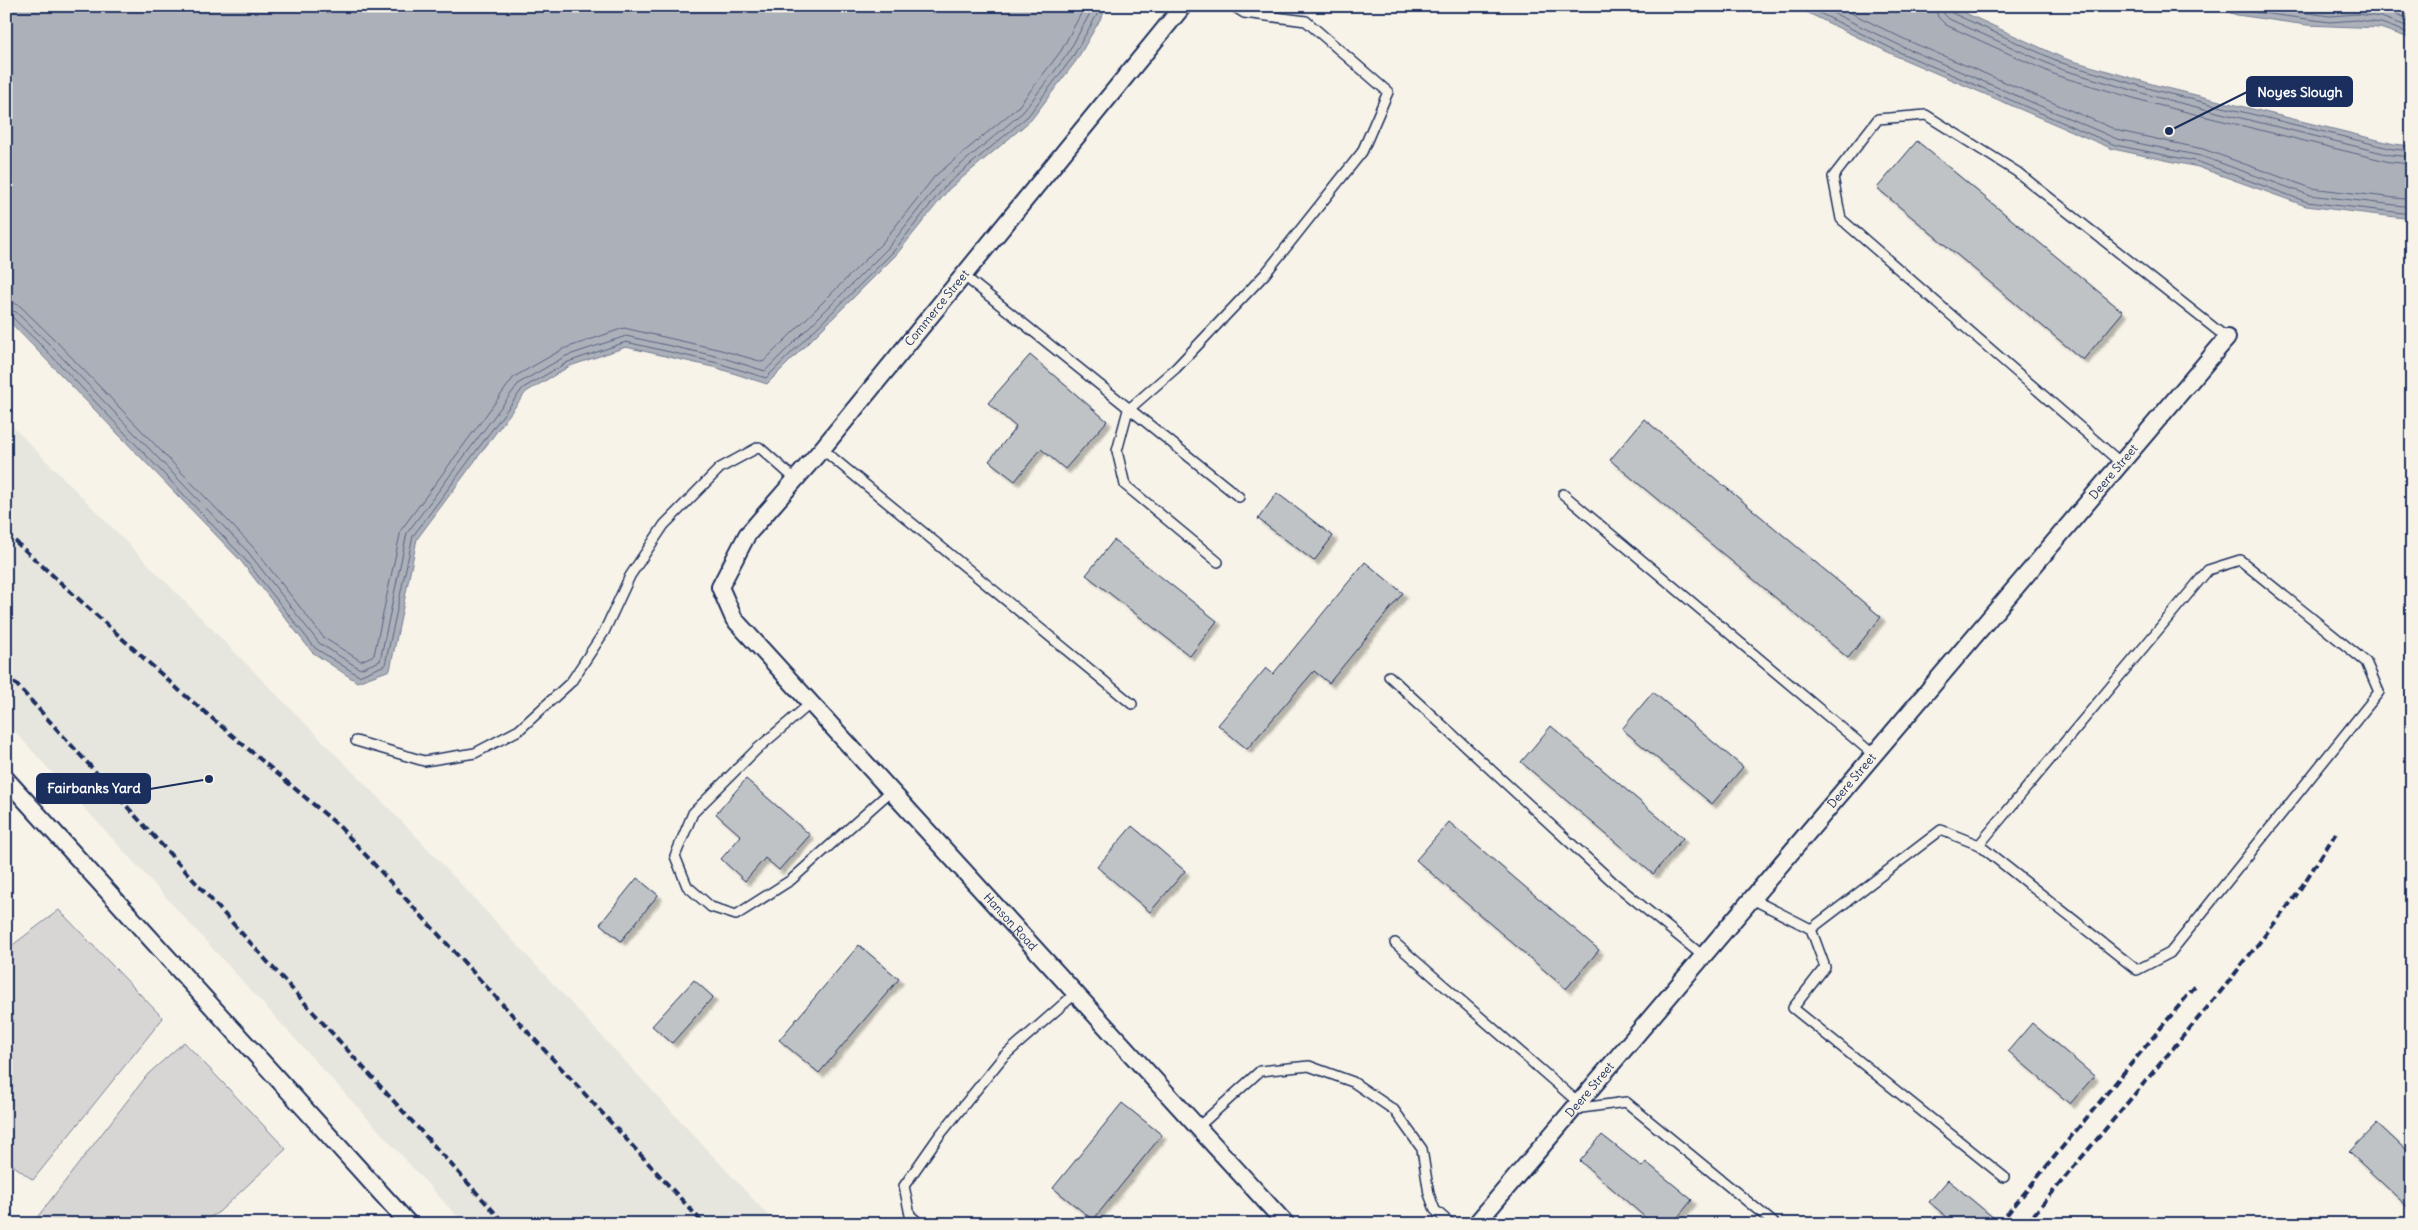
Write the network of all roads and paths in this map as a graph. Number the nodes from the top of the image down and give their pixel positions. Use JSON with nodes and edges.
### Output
{"nodes":[{"id":1,"x":1183,"y":6,"type":"edge"},
{"id":2,"x":1233,"y":6,"type":"edge"},
{"id":3,"x":963,"y":276,"type":"junction"},
{"id":4,"x":2227,"y":338,"type":"joint"},
{"id":5,"x":1128,"y":410,"type":"junction"},
{"id":6,"x":822,"y":449,"type":"junction"},
{"id":7,"x":2121,"y":462,"type":"junction"},
{"id":8,"x":795,"y":479,"type":"junction"},
{"id":9,"x":1563,"y":494,"type":"dead end"},
{"id":10,"x":1239,"y":497,"type":"dead end"},
{"id":11,"x":1218,"y":562,"type":"dead end"},
{"id":12,"x":734,"y":619,"type":"joint"},
{"id":13,"x":1389,"y":676,"type":"dead end"},
{"id":14,"x":811,"y":703,"type":"junction"},
{"id":15,"x":1132,"y":704,"type":"dead end"},
{"id":16,"x":356,"y":741,"type":"dead end"},
{"id":17,"x":1874,"y":755,"type":"junction"},
{"id":18,"x":6,"y":779,"type":"edge"},
{"id":19,"x":891,"y":791,"type":"junction"},
{"id":20,"x":1979,"y":844,"type":"junction"},
{"id":21,"x":1752,"y":899,"type":"junction"},
{"id":22,"x":1811,"y":929,"type":"junction"},
{"id":23,"x":1395,"y":942,"type":"dead end"},
{"id":24,"x":1703,"y":956,"type":"junction"},
{"id":25,"x":1076,"y":993,"type":"junction"},
{"id":26,"x":1576,"y":1106,"type":"junction"},
{"id":27,"x":1198,"y":1127,"type":"junction"},
{"id":28,"x":2004,"y":1176,"type":"dead end"},
{"id":29,"x":409,"y":1224,"type":"edge"},
{"id":30,"x":920,"y":1224,"type":"edge"},
{"id":31,"x":1286,"y":1224,"type":"edge"},
{"id":32,"x":1451,"y":1224,"type":"edge"},
{"id":33,"x":1476,"y":1224,"type":"edge"},
{"id":34,"x":1775,"y":1224,"type":"edge"}],
"edges":[{"from":1,"to":3,"type":"street","name":"Commerce Street"},
{"from":2,"to":5,"type":"lane"},
{"from":3,"to":5,"type":"lane"},
{"from":3,"to":6,"type":"street","name":"Commerce Street"},
{"from":4,"to":7,"type":"street","name":"Deere Street"},
{"from":4,"to":7,"type":"lane"},
{"from":5,"to":10,"type":"lane"},
{"from":5,"to":11,"type":"lane"},
{"from":6,"to":8,"type":"street","name":"Commerce Street"},
{"from":6,"to":15,"type":"lane"},
{"from":7,"to":17,"type":"street","name":"Deere Street"},
{"from":8,"to":12,"type":"street","name":"Commerce Street"},
{"from":8,"to":16,"type":"lane"},
{"from":9,"to":17,"type":"lane"},
{"from":12,"to":14,"type":"street","name":"Hanson Road"},
{"from":13,"to":24,"type":"lane"},
{"from":14,"to":19,"type":"street","name":"Hanson Road"},
{"from":14,"to":19,"type":"lane"},
{"from":17,"to":21,"type":"street","name":"Deere Street"},
{"from":18,"to":29,"type":"street"},
{"from":19,"to":25,"type":"street","name":"Hanson Road"},
{"from":20,"to":20,"type":"lane"},
{"from":20,"to":22,"type":"lane"},
{"from":21,"to":22,"type":"lane"},
{"from":21,"to":24,"type":"street","name":"Deere Street"},
{"from":22,"to":28,"type":"lane"},
{"from":23,"to":26,"type":"lane"},
{"from":24,"to":26,"type":"street","name":"Deere Street"},
{"from":25,"to":27,"type":"street","name":"Hanson Road"},
{"from":25,"to":30,"type":"lane"},
{"from":26,"to":33,"type":"street","name":"Deere Street"},
{"from":26,"to":34,"type":"lane"},
{"from":27,"to":31,"type":"street","name":"Hanson Road"},
{"from":27,"to":32,"type":"lane"}]}
